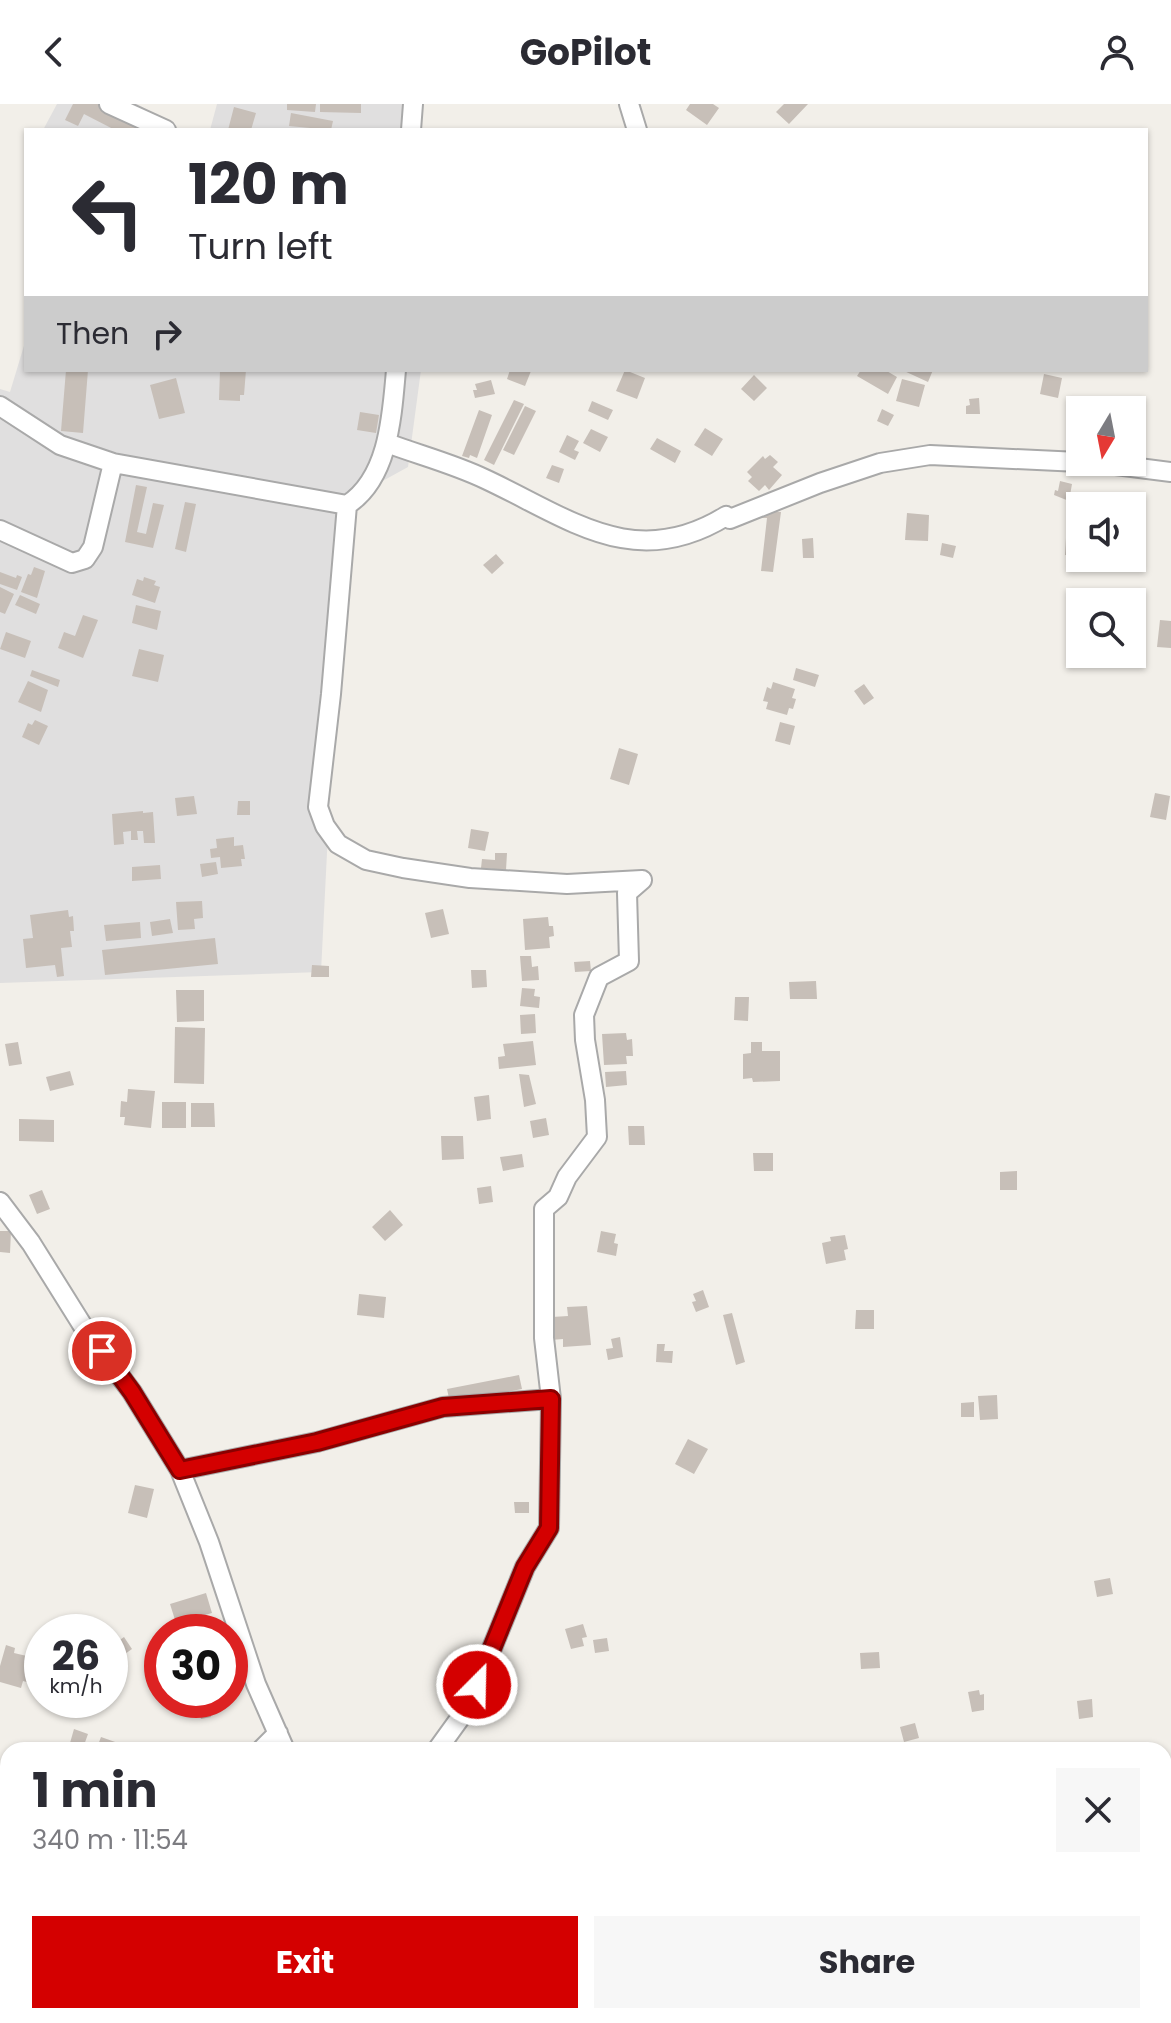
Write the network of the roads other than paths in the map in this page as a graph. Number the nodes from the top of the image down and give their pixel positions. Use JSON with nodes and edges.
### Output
{"nodes":[{"id":1,"x":109,"y":104,"type":"edge"},
{"id":2,"x":413,"y":104,"type":"edge"},
{"id":3,"x":629,"y":104,"type":"edge"},
{"id":4,"x":162,"y":128,"type":"edge"},
{"id":5,"x":411,"y":128,"type":"edge"},
{"id":6,"x":636,"y":128,"type":"edge"},
{"id":7,"x":396,"y":372,"type":"edge"},
{"id":8,"x":0,"y":406,"type":"edge"},
{"id":9,"x":387,"y":443,"type":"junction"},
{"id":10,"x":113,"y":463,"type":"junction"},
{"id":11,"x":1171,"y":472,"type":"edge"},
{"id":12,"x":347,"y":505,"type":"junction"},
{"id":13,"x":0,"y":530,"type":"edge"},
{"id":14,"x":0,"y":1202,"type":"edge"},
{"id":15,"x":551,"y":1399,"type":"junction"},
{"id":16,"x":180,"y":1470,"type":"junction"},
{"id":17,"x":281,"y":1742,"type":"edge"},
{"id":18,"x":443,"y":1742,"type":"edge"}],
"edges":[{"from":1,"to":4,"type":"street"},
{"from":2,"to":5,"type":"street"},
{"from":3,"to":6,"type":"street"},
{"from":7,"to":9,"type":"street"},
{"from":8,"to":10,"type":"street"},
{"from":9,"to":11,"type":"street"},
{"from":9,"to":12,"type":"street"},
{"from":10,"to":12,"type":"street"},
{"from":10,"to":13,"type":"street"},
{"from":12,"to":15,"type":"street"},
{"from":14,"to":16,"type":"street"},
{"from":15,"to":16,"type":"street"},
{"from":15,"to":18,"type":"street"},
{"from":16,"to":17,"type":"street"}]}
